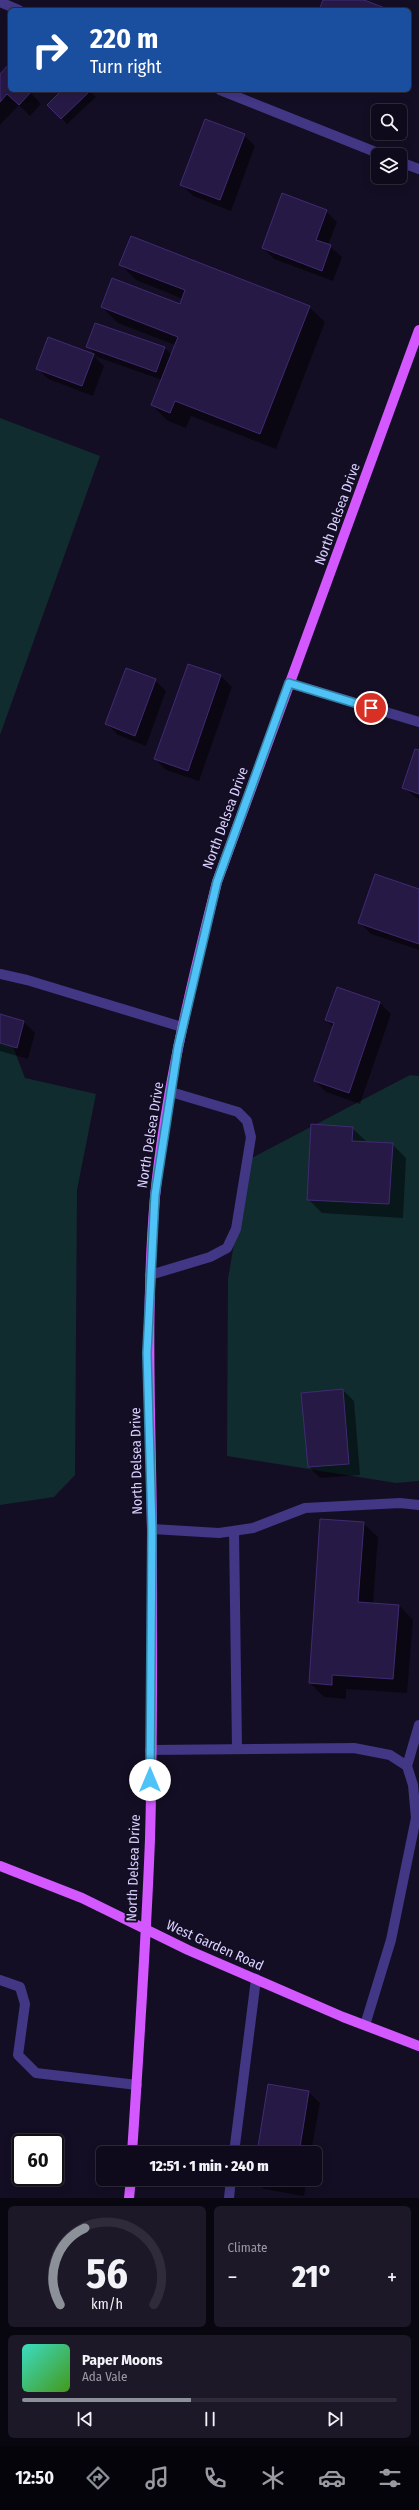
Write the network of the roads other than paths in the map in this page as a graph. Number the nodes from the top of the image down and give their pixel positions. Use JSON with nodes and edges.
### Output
{"nodes":[{"id":1,"x":0,"y":2,"type":"edge"},
{"id":2,"x":14,"y":8,"type":"edge"},
{"id":3,"x":225,"y":92,"type":"edge"},
{"id":4,"x":371,"y":150,"type":"edge"},
{"id":5,"x":407,"y":165,"type":"edge"},
{"id":6,"x":419,"y":170,"type":"edge"},
{"id":7,"x":419,"y":330,"type":"edge"},
{"id":8,"x":289,"y":683,"type":"junction"},
{"id":9,"x":419,"y":722,"type":"edge"},
{"id":10,"x":0,"y":974,"type":"edge"},
{"id":11,"x":182,"y":1027,"type":"junction"},
{"id":12,"x":171,"y":1092,"type":"junction"},
{"id":13,"x":150,"y":1276,"type":"junction"},
{"id":14,"x":419,"y":1505,"type":"edge"},
{"id":15,"x":152,"y":1529,"type":"junction"},
{"id":16,"x":234,"y":1531,"type":"junction"},
{"id":17,"x":419,"y":1725,"type":"edge"},
{"id":18,"x":237,"y":1749,"type":"junction"},
{"id":19,"x":150,"y":1750,"type":"junction"},
{"id":20,"x":407,"y":1766,"type":"junction"},
{"id":21,"x":0,"y":1866,"type":"edge"},
{"id":22,"x":145,"y":1928,"type":"junction"},
{"id":23,"x":256,"y":1979,"type":"junction"},
{"id":24,"x":0,"y":1980,"type":"edge"},
{"id":25,"x":365,"y":2025,"type":"junction"},
{"id":26,"x":419,"y":2046,"type":"edge"},
{"id":27,"x":137,"y":2085,"type":"junction"},
{"id":28,"x":133,"y":2146,"type":"edge"},
{"id":29,"x":235,"y":2146,"type":"edge"},
{"id":30,"x":130,"y":2186,"type":"edge"},
{"id":31,"x":230,"y":2186,"type":"edge"},
{"id":32,"x":129,"y":2198,"type":"edge"},
{"id":33,"x":229,"y":2198,"type":"edge"}],
"edges":[{"from":1,"to":2,"type":"lane"},
{"from":3,"to":4,"type":"lane"},
{"from":5,"to":6,"type":"lane"},
{"from":7,"to":8,"type":"main road","name":"North Delsea Drive"},
{"from":8,"to":9,"type":"lane"},
{"from":8,"to":11,"type":"main road","name":"North Delsea Drive"},
{"from":10,"to":11,"type":"lane"},
{"from":11,"to":12,"type":"main road","name":"North Delsea Drive"},
{"from":12,"to":13,"type":"main road","name":"North Delsea Drive"},
{"from":12,"to":13,"type":"lane"},
{"from":13,"to":15,"type":"main road","name":"North Delsea Drive"},
{"from":14,"to":16,"type":"lane"},
{"from":15,"to":16,"type":"lane"},
{"from":15,"to":19,"type":"main road","name":"North Delsea Drive"},
{"from":16,"to":18,"type":"lane"},
{"from":17,"to":20,"type":"lane"},
{"from":18,"to":19,"type":"lane"},
{"from":18,"to":20,"type":"lane"},
{"from":19,"to":22,"type":"main road","name":"North Delsea Drive"},
{"from":20,"to":25,"type":"lane"},
{"from":21,"to":22,"type":"main road","name":"West Garden Road"},
{"from":22,"to":23,"type":"main road","name":"West Garden Road"},
{"from":22,"to":27,"type":"main road","name":"North Delsea Drive"},
{"from":23,"to":25,"type":"main road","name":"West Garden Road"},
{"from":23,"to":29,"type":"lane"},
{"from":24,"to":27,"type":"lane"},
{"from":25,"to":26,"type":"main road","name":"West Garden Road"},
{"from":27,"to":28,"type":"main road","name":"North Delsea Drive"},
{"from":30,"to":32,"type":"main road"},
{"from":31,"to":33,"type":"lane"}]}
